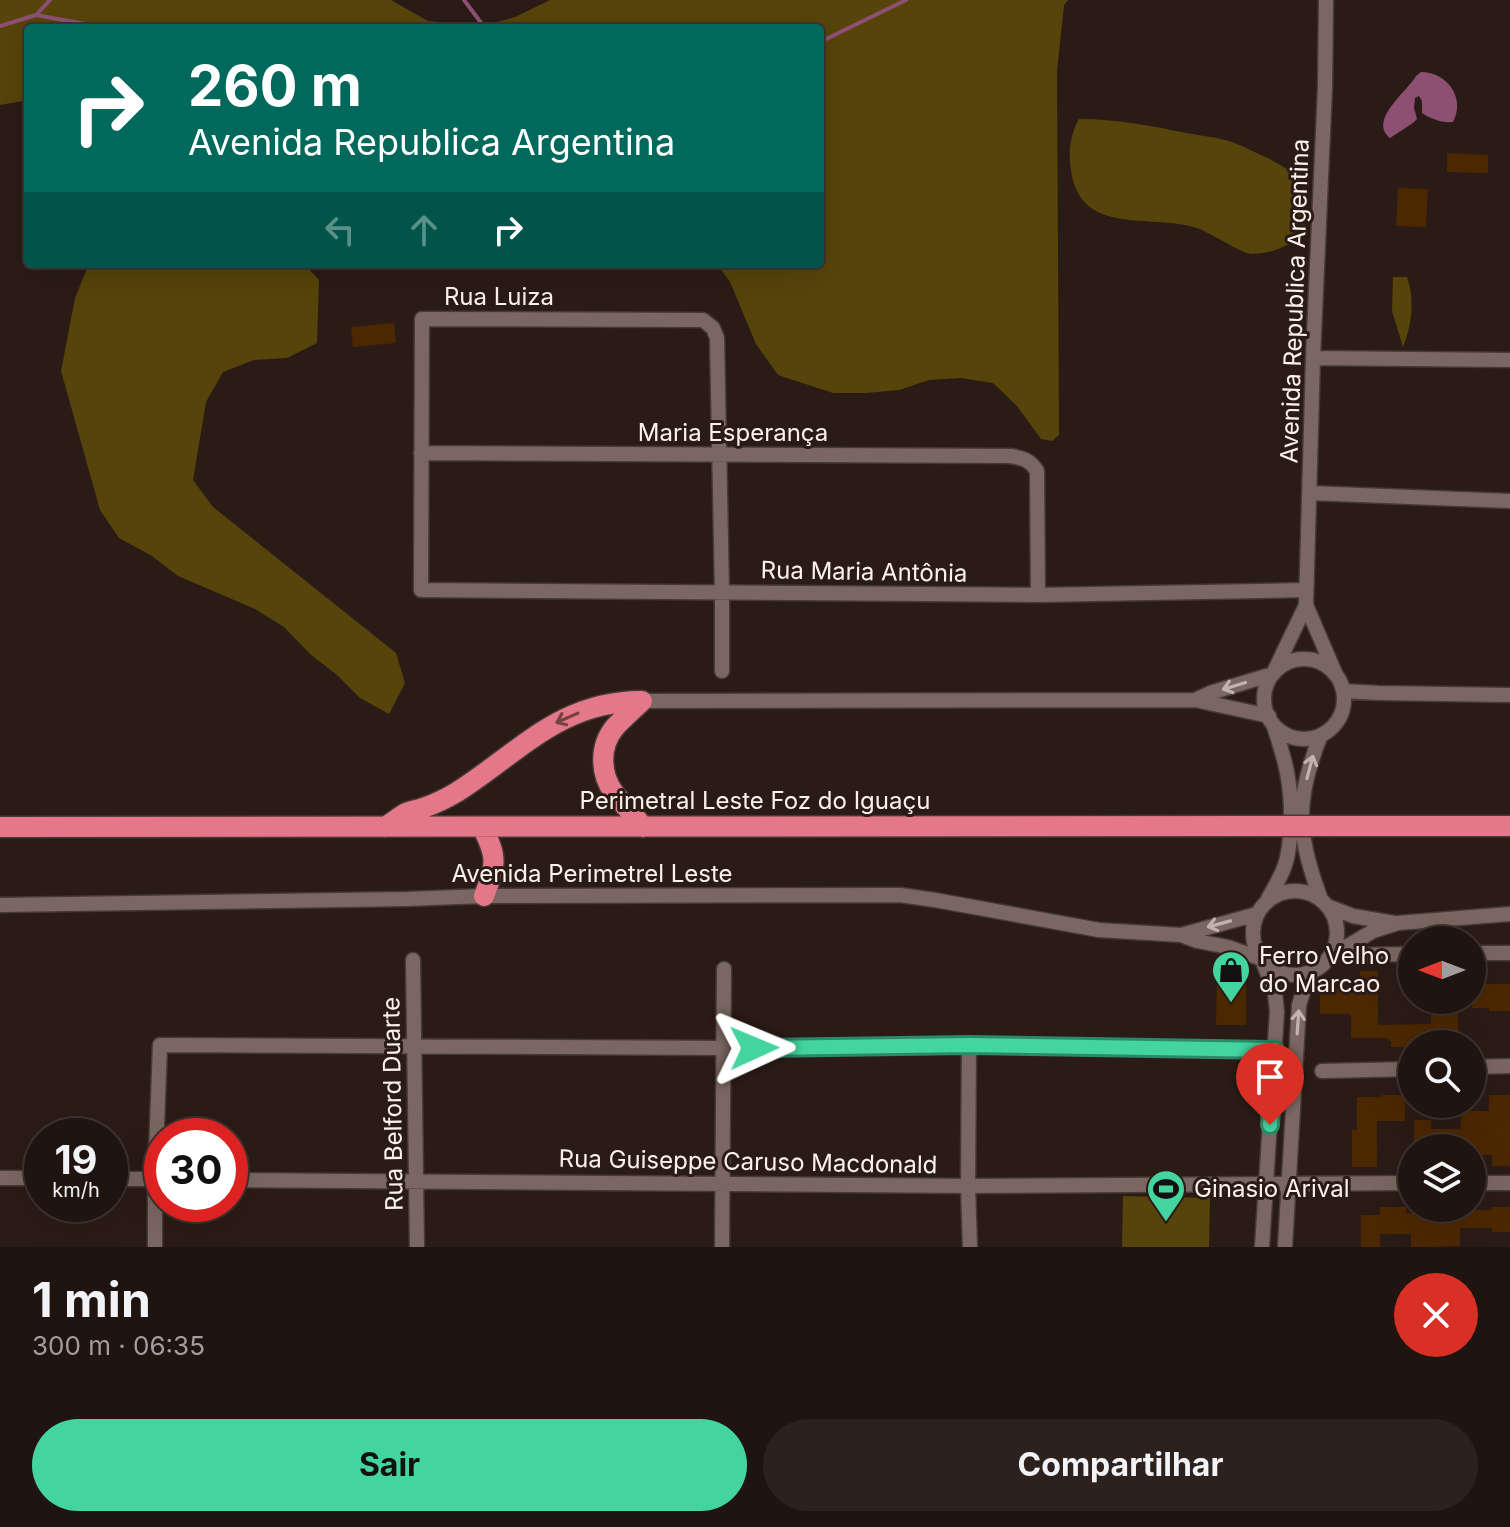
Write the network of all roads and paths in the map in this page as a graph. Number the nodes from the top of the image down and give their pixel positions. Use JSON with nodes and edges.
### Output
{"nodes":[{"id":1,"x":1326,"y":0,"type":"edge"},
{"id":2,"x":1313,"y":358,"type":"junction"},
{"id":3,"x":1510,"y":360,"type":"edge"},
{"id":4,"x":421,"y":453,"type":"junction"},
{"id":5,"x":719,"y":456,"type":"junction"},
{"id":6,"x":1310,"y":493,"type":"junction"},
{"id":7,"x":1510,"y":501,"type":"edge"},
{"id":8,"x":421,"y":590,"type":"joint"},
{"id":9,"x":722,"y":592,"type":"junction"},
{"id":10,"x":1038,"y":595,"type":"junction"},
{"id":11,"x":1306,"y":597,"type":"junction"},
{"id":12,"x":722,"y":671,"type":"dead end"},
{"id":13,"x":1273,"y":674,"type":"junction"},
{"id":14,"x":1336,"y":675,"type":"junction"},
{"id":15,"x":1343,"y":691,"type":"junction"},
{"id":16,"x":1510,"y":695,"type":"edge"},
{"id":17,"x":1195,"y":700,"type":"junction"},
{"id":18,"x":642,"y":701,"type":"junction"},
{"id":19,"x":1271,"y":720,"type":"junction"},
{"id":20,"x":1321,"y":735,"type":"junction"},
{"id":21,"x":1510,"y":826,"type":"edge"},
{"id":22,"x":0,"y":827,"type":"edge"},
{"id":23,"x":385,"y":827,"type":"junction"},
{"id":24,"x":482,"y":827,"type":"junction"},
{"id":25,"x":643,"y":827,"type":"junction"},
{"id":26,"x":484,"y":896,"type":"junction"},
{"id":27,"x":1268,"y":900,"type":"junction"},
{"id":28,"x":1324,"y":903,"type":"junction"},
{"id":29,"x":0,"y":905,"type":"edge"},
{"id":30,"x":1257,"y":914,"type":"junction"},
{"id":31,"x":1510,"y":914,"type":"edge"},
{"id":32,"x":1398,"y":923,"type":"junction"},
{"id":33,"x":1181,"y":935,"type":"junction"},
{"id":34,"x":1486,"y":953,"type":"edge"},
{"id":35,"x":1510,"y":953,"type":"edge"},
{"id":36,"x":1398,"y":954,"type":"edge"},
{"id":37,"x":1357,"y":955,"type":"dead end"},
{"id":38,"x":1262,"y":959,"type":"junction"},
{"id":39,"x":1328,"y":959,"type":"junction"},
{"id":40,"x":413,"y":960,"type":"dead end"},
{"id":41,"x":724,"y":969,"type":"dead end"},
{"id":42,"x":1313,"y":971,"type":"junction"},
{"id":43,"x":969,"y":1045,"type":"junction"},
{"id":44,"x":414,"y":1046,"type":"junction"},
{"id":45,"x":724,"y":1048,"type":"junction"},
{"id":46,"x":1275,"y":1050,"type":"junction"},
{"id":47,"x":1510,"y":1066,"type":"edge"},
{"id":48,"x":1486,"y":1067,"type":"edge"},
{"id":49,"x":1398,"y":1069,"type":"edge"},
{"id":50,"x":1322,"y":1071,"type":"dead end"},
{"id":51,"x":159,"y":1118,"type":"edge"},
{"id":52,"x":0,"y":1178,"type":"edge"},
{"id":53,"x":24,"y":1178,"type":"edge"},
{"id":54,"x":248,"y":1180,"type":"edge"},
{"id":55,"x":416,"y":1181,"type":"junction"},
{"id":56,"x":1290,"y":1183,"type":"junction"},
{"id":57,"x":1398,"y":1183,"type":"edge"},
{"id":58,"x":1486,"y":1183,"type":"edge"},
{"id":59,"x":1510,"y":1183,"type":"edge"},
{"id":60,"x":724,"y":1184,"type":"junction"},
{"id":61,"x":1266,"y":1184,"type":"junction"},
{"id":62,"x":968,"y":1186,"type":"junction"},
{"id":63,"x":156,"y":1222,"type":"edge"},
{"id":64,"x":155,"y":1247,"type":"edge"},
{"id":65,"x":417,"y":1247,"type":"edge"},
{"id":66,"x":722,"y":1247,"type":"edge"},
{"id":67,"x":970,"y":1247,"type":"edge"},
{"id":68,"x":1262,"y":1247,"type":"edge"},
{"id":69,"x":1285,"y":1247,"type":"edge"}],
"edges":[{"from":1,"to":2,"type":"street","name":"Avenida Republica Argentina"},
{"from":2,"to":3,"type":"street"},
{"from":2,"to":6,"type":"street","name":"Avenida Republica Argentina"},
{"from":4,"to":5,"type":"street","name":"Maria Esperança"},
{"from":4,"to":5,"type":"street","name":"Rua Luiza"},
{"from":4,"to":8,"type":"street","name":"Rua Luiza"},
{"from":5,"to":9,"type":"street"},
{"from":5,"to":10,"type":"street","name":"Maria Esperança"},
{"from":6,"to":7,"type":"street"},
{"from":6,"to":11,"type":"street","name":"Avenida Republica Argentina"},
{"from":8,"to":9,"type":"street","name":"Rua Maria Antônia"},
{"from":9,"to":10,"type":"street","name":"Rua Maria Antônia"},
{"from":9,"to":12,"type":"street"},
{"from":10,"to":11,"type":"street","name":"Rua Maria Antônia"},
{"from":11,"to":13,"type":"street","name":"Avenida Republica Argentina"},
{"from":11,"to":14,"type":"street","name":"Avenida Republica Argentina"},
{"from":13,"to":14,"type":"street"},
{"from":13,"to":17,"type":"street","one_way":true},
{"from":13,"to":19,"type":"street"},
{"from":14,"to":15,"type":"street"},
{"from":15,"to":16,"type":"street"},
{"from":15,"to":20,"type":"street"},
{"from":17,"to":18,"type":"street"},
{"from":17,"to":19,"type":"street"},
{"from":18,"to":23,"type":"highway","one_way":true},
{"from":18,"to":25,"type":"highway"},
{"from":19,"to":20,"type":"street"},
{"from":19,"to":27,"type":"street"},
{"from":28,"to":20,"type":"street","one_way":true},
{"from":21,"to":25,"type":"highway","name":"Perimetral Leste Foz do Iguaçu","bridge":true},
{"from":22,"to":23,"type":"highway","name":"Perimetral Leste Foz do Iguaçu"},
{"from":23,"to":24,"type":"highway","name":"Perimetral Leste Foz do Iguaçu"},
{"from":24,"to":25,"type":"highway","name":"Perimetral Leste Foz do Iguaçu"},
{"from":24,"to":26,"type":"highway"},
{"from":26,"to":29,"type":"street","name":"Avenida Perimetrel Leste"},
{"from":26,"to":33,"type":"street","name":"Avenida Perimetrel Leste"},
{"from":27,"to":28,"type":"street"},
{"from":27,"to":30,"type":"street"},
{"from":28,"to":32,"type":"street"},
{"from":28,"to":39,"type":"street"},
{"from":30,"to":33,"type":"street","name":"Avenida Perimetrel Leste","one_way":true},
{"from":30,"to":38,"type":"street"},
{"from":31,"to":32,"type":"street"},
{"from":32,"to":39,"type":"street"},
{"from":33,"to":38,"type":"street","name":"Avenida Perimetrel Leste"},
{"from":34,"to":35,"type":"street"},
{"from":36,"to":37,"type":"street"},
{"from":38,"to":42,"type":"street"},
{"from":38,"to":46,"type":"street"},
{"from":39,"to":42,"type":"street"},
{"from":40,"to":44,"type":"street","name":"Rua Belford Duarte"},
{"from":41,"to":45,"type":"street"},
{"from":56,"to":42,"type":"street","one_way":true},
{"from":43,"to":45,"type":"street"},
{"from":43,"to":46,"type":"street"},
{"from":43,"to":62,"type":"street"},
{"from":44,"to":45,"type":"street"},
{"from":44,"to":51,"type":"street"},
{"from":44,"to":55,"type":"street","name":"Rua Belford Duarte"},
{"from":45,"to":60,"type":"street"},
{"from":46,"to":61,"type":"street"},
{"from":47,"to":48,"type":"street"},
{"from":49,"to":50,"type":"street"},
{"from":52,"to":53,"type":"street"},
{"from":54,"to":55,"type":"street","name":"Rua Guiseppe Caruso Macdonald"},
{"from":55,"to":60,"type":"street","name":"Rua Guiseppe Caruso Macdonald"},
{"from":55,"to":65,"type":"street","name":"Rua Belford Duarte"},
{"from":56,"to":57,"type":"street","name":"Rua Guiseppe Caruso Macdonald"},
{"from":56,"to":61,"type":"street","name":"Rua Guiseppe Caruso Macdonald"},
{"from":56,"to":69,"type":"street"},
{"from":58,"to":59,"type":"street"},
{"from":60,"to":62,"type":"street","name":"Rua Guiseppe Caruso Macdonald"},
{"from":60,"to":66,"type":"street"},
{"from":61,"to":62,"type":"street","name":"Rua Guiseppe Caruso Macdonald"},
{"from":61,"to":68,"type":"street"},
{"from":62,"to":67,"type":"street"},
{"from":63,"to":64,"type":"street"}]}
